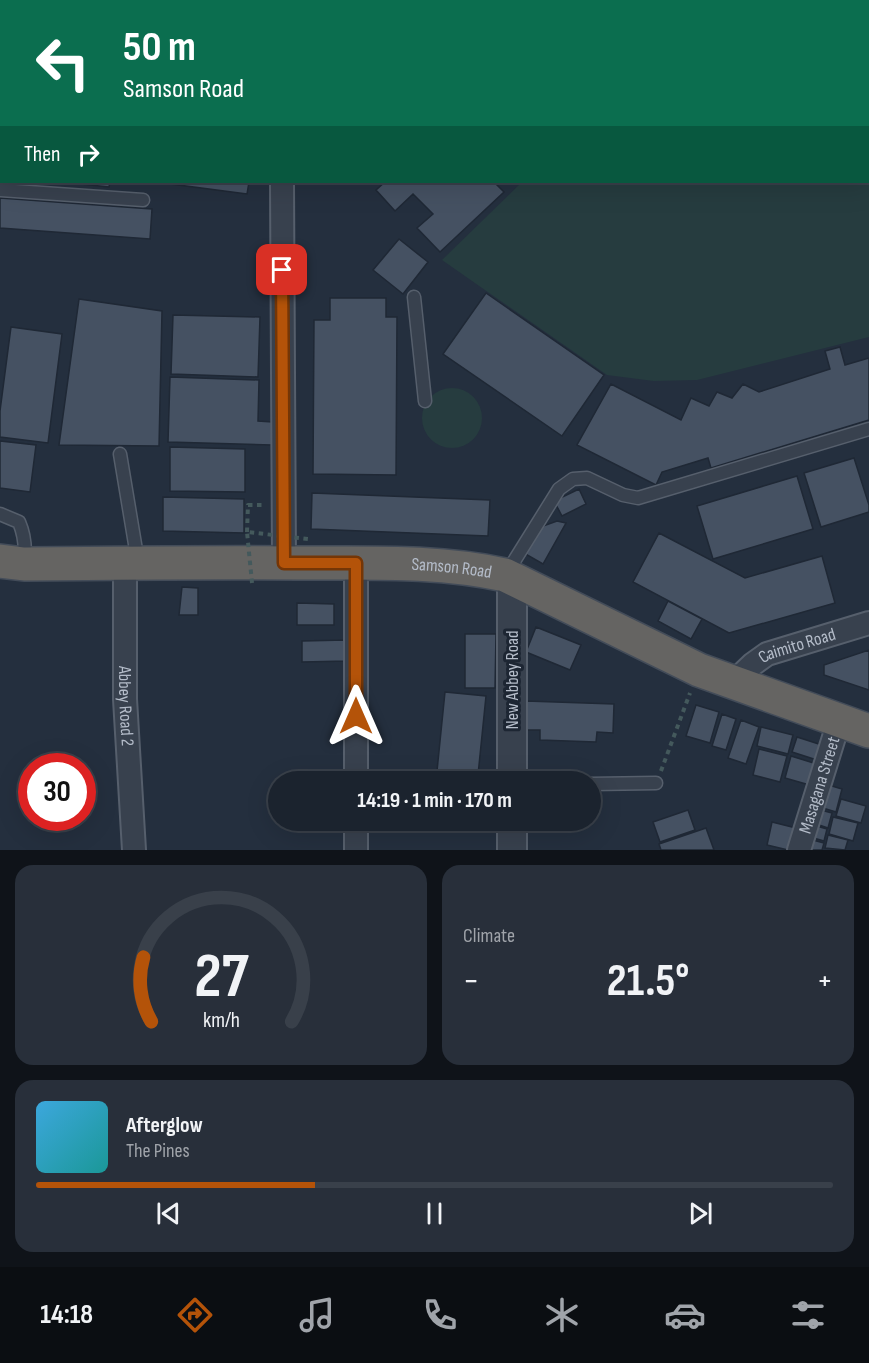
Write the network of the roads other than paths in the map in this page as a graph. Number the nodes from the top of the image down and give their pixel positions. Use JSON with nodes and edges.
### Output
{"nodes":[{"id":1,"x":282,"y":183,"type":"edge"},
{"id":2,"x":0,"y":190,"type":"edge"},
{"id":3,"x":143,"y":200,"type":"dead end"},
{"id":4,"x":414,"y":297,"type":"dead end"},
{"id":5,"x":425,"y":401,"type":"dead end"},
{"id":6,"x":869,"y":429,"type":"edge"},
{"id":7,"x":120,"y":454,"type":"dead end"},
{"id":8,"x":0,"y":514,"type":"edge"},
{"id":9,"x":12,"y":563,"type":"edge"},
{"id":10,"x":132,"y":563,"type":"junction"},
{"id":11,"x":284,"y":563,"type":"junction"},
{"id":12,"x":356,"y":563,"type":"junction"},
{"id":13,"x":509,"y":577,"type":"junction"},
{"id":14,"x":869,"y":623,"type":"edge"},
{"id":15,"x":733,"y":683,"type":"junction"},
{"id":16,"x":854,"y":726,"type":"edge"},
{"id":17,"x":356,"y":771,"type":"edge"},
{"id":18,"x":512,"y":771,"type":"edge"},
{"id":19,"x":601,"y":783,"type":"edge"},
{"id":20,"x":656,"y":783,"type":"road end"},
{"id":21,"x":356,"y":831,"type":"edge"},
{"id":22,"x":512,"y":831,"type":"edge"},
{"id":23,"x":134,"y":850,"type":"edge"},
{"id":24,"x":356,"y":850,"type":"edge"},
{"id":25,"x":512,"y":850,"type":"edge"},
{"id":26,"x":799,"y":850,"type":"edge"}],
"edges":[{"from":1,"to":11,"type":"street"},
{"from":2,"to":3,"type":"lane"},
{"from":4,"to":5,"type":"lane"},
{"from":6,"to":13,"type":"lane"},
{"from":7,"to":10,"type":"lane"},
{"from":8,"to":9,"type":"lane"},
{"from":9,"to":10,"type":"highway","name":"Samson Road"},
{"from":10,"to":11,"type":"highway","name":"Samson Road"},
{"from":10,"to":23,"type":"street","name":"Abbey Road 2"},
{"from":11,"to":12,"type":"highway","name":"Samson Road"},
{"from":12,"to":13,"type":"highway","name":"Samson Road"},
{"from":12,"to":17,"type":"street"},
{"from":13,"to":15,"type":"highway","name":"Samson Road"},
{"from":13,"to":18,"type":"street","name":"New Abbey Road"},
{"from":14,"to":15,"type":"street","name":"Caimito Road"},
{"from":15,"to":16,"type":"highway","name":"Samson Road"},
{"from":16,"to":26,"type":"street","name":"Masagana Street"},
{"from":19,"to":20,"type":"lane"},
{"from":21,"to":24,"type":"street"},
{"from":22,"to":25,"type":"street"}]}
